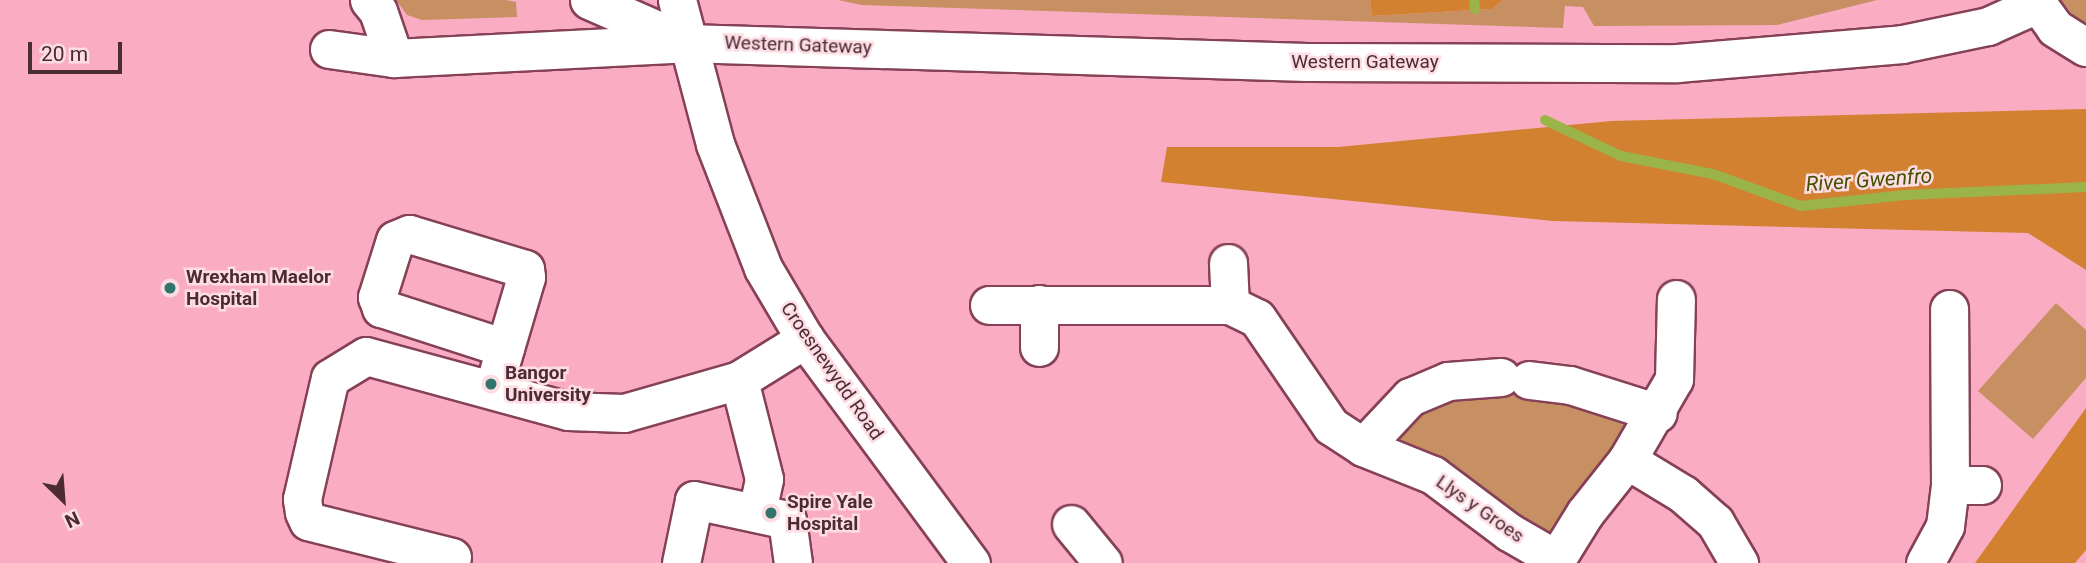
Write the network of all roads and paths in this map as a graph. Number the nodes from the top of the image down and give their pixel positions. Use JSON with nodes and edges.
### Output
{"nodes":[{"id":1,"x":369,"y":0,"type":"edge"},
{"id":2,"x":589,"y":0,"type":"edge"},
{"id":3,"x":677,"y":0,"type":"edge"},
{"id":4,"x":2036,"y":2,"type":"edge"},
{"id":5,"x":686,"y":43,"type":"junction"},
{"id":6,"x":2086,"y":47,"type":"edge"},
{"id":7,"x":329,"y":49,"type":"dead end"},
{"id":8,"x":394,"y":58,"type":"junction"},
{"id":9,"x":1228,"y":263,"type":"dead end"},
{"id":10,"x":1676,"y":299,"type":"dead end"},
{"id":11,"x":1039,"y":304,"type":"junction"},
{"id":12,"x":989,"y":305,"type":"dead end"},
{"id":13,"x":1230,"y":305,"type":"junction"},
{"id":14,"x":1949,"y":309,"type":"dead end"},
{"id":15,"x":805,"y":339,"type":"junction"},
{"id":16,"x":1039,"y":347,"type":"dead end"},
{"id":17,"x":505,"y":348,"type":"dead end"},
{"id":18,"x":739,"y":380,"type":"junction"},
{"id":19,"x":493,"y":390,"type":"junction"},
{"id":20,"x":1658,"y":413,"type":"junction"},
{"id":21,"x":1363,"y":447,"type":"junction"},
{"id":22,"x":1627,"y":460,"type":"junction"},
{"id":23,"x":757,"y":513,"type":"junction"},
{"id":24,"x":1071,"y":524,"type":"dead end"},
{"id":25,"x":452,"y":557,"type":"dead end"},
{"id":26,"x":1555,"y":561,"type":"edge"},
{"id":27,"x":681,"y":563,"type":"edge"},
{"id":28,"x":793,"y":563,"type":"edge"},
{"id":29,"x":971,"y":563,"type":"edge"},
{"id":30,"x":1103,"y":563,"type":"edge"},
{"id":31,"x":1740,"y":563,"type":"edge"},
{"id":32,"x":1925,"y":563,"type":"edge"}],
"edges":[{"from":1,"to":8,"type":"street"},
{"from":2,"to":5,"type":"street"},
{"from":3,"to":5,"type":"street","name":"Croesnewydd Road"},
{"from":4,"to":5,"type":"street","name":"Western Gateway"},
{"from":4,"to":6,"type":"street"},
{"from":5,"to":8,"type":"street","name":"Western Gateway"},
{"from":5,"to":15,"type":"street","name":"Croesnewydd Road"},
{"from":7,"to":8,"type":"street","name":"Western Gateway"},
{"from":9,"to":13,"type":"street"},
{"from":10,"to":20,"type":"street","name":"Llys y Groes"},
{"from":11,"to":12,"type":"street","name":"Llys y Groes"},
{"from":11,"to":13,"type":"street","name":"Llys y Groes"},
{"from":11,"to":16,"type":"street"},
{"from":13,"to":21,"type":"street","name":"Llys y Groes"},
{"from":14,"to":32,"type":"street"},
{"from":15,"to":18,"type":"street"},
{"from":15,"to":29,"type":"street","name":"Croesnewydd Road"},
{"from":17,"to":19,"type":"street"},
{"from":18,"to":19,"type":"street"},
{"from":18,"to":23,"type":"street"},
{"from":19,"to":25,"type":"street"},
{"from":20,"to":21,"type":"street"},
{"from":20,"to":22,"type":"street","name":"Llys y Groes"},
{"from":21,"to":26,"type":"street","name":"Llys y Groes"},
{"from":22,"to":26,"type":"street","name":"Llys y Groes"},
{"from":22,"to":31,"type":"street"},
{"from":23,"to":27,"type":"street"},
{"from":23,"to":28,"type":"street"},
{"from":24,"to":30,"type":"street"}]}
